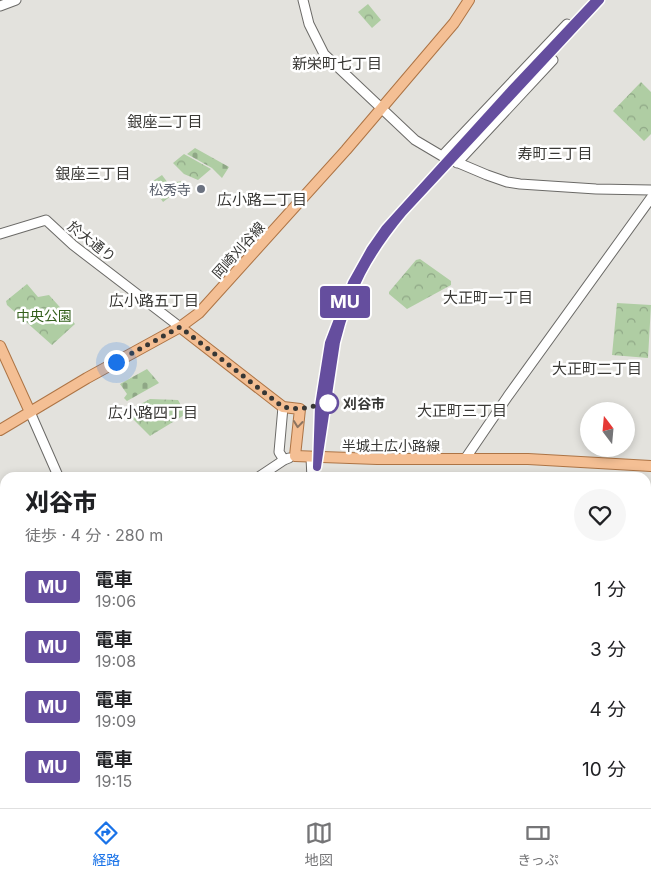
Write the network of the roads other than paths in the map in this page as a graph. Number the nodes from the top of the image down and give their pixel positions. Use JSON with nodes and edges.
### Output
{"nodes":[{"id":1,"x":16,"y":0,"type":"edge"},
{"id":2,"x":303,"y":0,"type":"edge"},
{"id":3,"x":469,"y":0,"type":"edge"},
{"id":4,"x":0,"y":6,"type":"edge"},
{"id":5,"x":567,"y":24,"type":"dead end"},
{"id":6,"x":554,"y":60,"type":"dead end"},
{"id":7,"x":381,"y":108,"type":"junction"},
{"id":8,"x":442,"y":156,"type":"junction"},
{"id":9,"x":457,"y":163,"type":"junction"},
{"id":10,"x":651,"y":190,"type":"edge"},
{"id":11,"x":651,"y":198,"type":"edge"},
{"id":12,"x":0,"y":234,"type":"edge"},
{"id":13,"x":180,"y":327,"type":"junction"},
{"id":14,"x":0,"y":346,"type":"edge"},
{"id":15,"x":283,"y":407,"type":"junction"},
{"id":16,"x":30,"y":412,"type":"junction"},
{"id":17,"x":0,"y":430,"type":"edge"},
{"id":18,"x":295,"y":456,"type":"junction"},
{"id":19,"x":311,"y":458,"type":"junction"},
{"id":20,"x":465,"y":459,"type":"junction"},
{"id":21,"x":284,"y":460,"type":"junction"},
{"id":22,"x":651,"y":466,"type":"edge"},
{"id":23,"x":56,"y":472,"type":"edge"},
{"id":24,"x":267,"y":472,"type":"edge"},
{"id":25,"x":312,"y":472,"type":"edge"}],
"edges":[{"from":1,"to":4,"type":"street"},
{"from":2,"to":7,"type":"street"},
{"from":3,"to":7,"type":"main road","name":"岡崎刈谷線"},
{"from":5,"to":8,"type":"street"},
{"from":6,"to":9,"type":"street"},
{"from":7,"to":8,"type":"street"},
{"from":7,"to":13,"type":"main road","name":"岡崎刈谷線"},
{"from":8,"to":9,"type":"street"},
{"from":9,"to":10,"type":"street"},
{"from":11,"to":20,"type":"street"},
{"from":12,"to":13,"type":"street","name":"於大通り"},
{"from":13,"to":15,"type":"main road"},
{"from":13,"to":16,"type":"main road","name":"岡崎刈谷線"},
{"from":14,"to":16,"type":"main road"},
{"from":15,"to":18,"type":"main road","one_way":true},
{"from":15,"to":21,"type":"street"},
{"from":16,"to":17,"type":"main road","name":"岡崎刈谷線"},
{"from":16,"to":23,"type":"street"},
{"from":18,"to":19,"type":"main road","name":"半城土広小路線"},
{"from":18,"to":21,"type":"street"},
{"from":19,"to":20,"type":"main road","name":"半城土広小路線"},
{"from":19,"to":25,"type":"street"},
{"from":20,"to":22,"type":"main road","name":"半城土広小路線"},
{"from":21,"to":24,"type":"street"}]}
